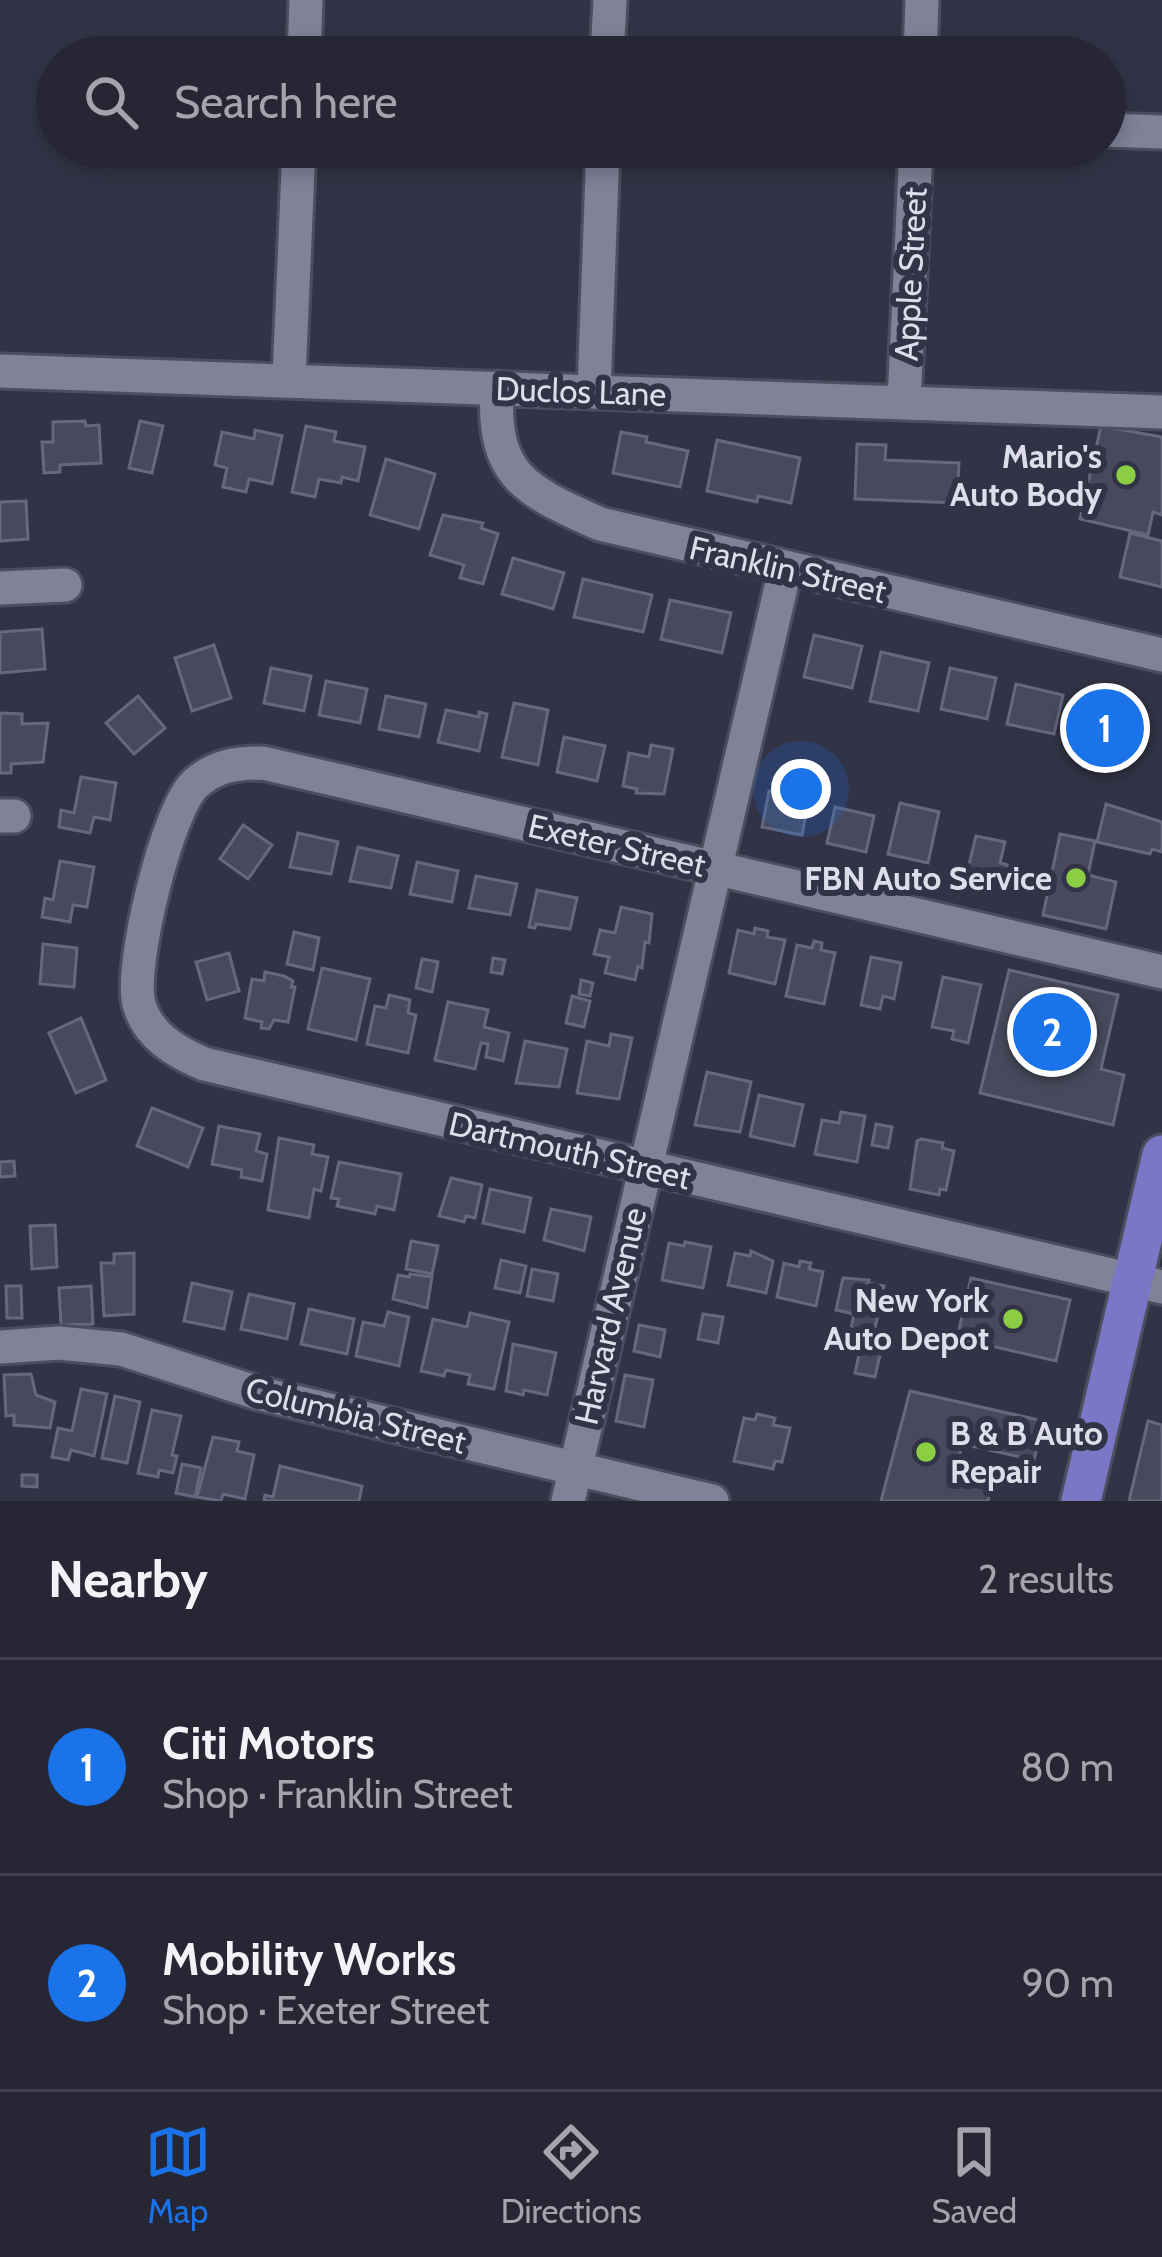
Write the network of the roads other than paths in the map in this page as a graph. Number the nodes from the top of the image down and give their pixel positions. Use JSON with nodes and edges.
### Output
{"nodes":[{"id":1,"x":306,"y":0,"type":"edge"},
{"id":2,"x":610,"y":0,"type":"edge"},
{"id":3,"x":922,"y":0,"type":"edge"},
{"id":4,"x":305,"y":36,"type":"edge"},
{"id":5,"x":608,"y":36,"type":"edge"},
{"id":6,"x":921,"y":36,"type":"edge"},
{"id":7,"x":1126,"y":131,"type":"edge"},
{"id":8,"x":1162,"y":132,"type":"edge"},
{"id":9,"x":298,"y":168,"type":"edge"},
{"id":10,"x":603,"y":168,"type":"edge"},
{"id":11,"x":915,"y":168,"type":"edge"},
{"id":12,"x":0,"y":371,"type":"edge"},
{"id":13,"x":289,"y":378,"type":"junction"},
{"id":14,"x":497,"y":388,"type":"junction"},
{"id":15,"x":594,"y":391,"type":"junction"},
{"id":16,"x":904,"y":401,"type":"junction"},
{"id":17,"x":1162,"y":412,"type":"edge"},
{"id":18,"x":785,"y":570,"type":"junction"},
{"id":19,"x":64,"y":585,"type":"dead end"},
{"id":20,"x":0,"y":588,"type":"edge"},
{"id":21,"x":1162,"y":655,"type":"edge"},
{"id":22,"x":717,"y":868,"type":"junction"},
{"id":23,"x":153,"y":897,"type":"joint"},
{"id":24,"x":1162,"y":971,"type":"edge"},
{"id":25,"x":1162,"y":1155,"type":"edge"},
{"id":26,"x":645,"y":1168,"type":"junction"},
{"id":27,"x":1147,"y":1283,"type":"edge"},
{"id":28,"x":0,"y":1347,"type":"edge"},
{"id":29,"x":572,"y":1485,"type":"edge"},
{"id":30,"x":712,"y":1501,"type":"edge"},
{"id":31,"x":1081,"y":1501,"type":"edge"}],
"edges":[{"from":1,"to":4,"type":"street"},
{"from":2,"to":5,"type":"street"},
{"from":3,"to":6,"type":"street"},
{"from":7,"to":8,"type":"street"},
{"from":9,"to":13,"type":"street"},
{"from":10,"to":15,"type":"street"},
{"from":11,"to":16,"type":"street","name":"Apple Street"},
{"from":12,"to":13,"type":"street","name":"Duclos Lane"},
{"from":13,"to":14,"type":"street","name":"Duclos Lane"},
{"from":14,"to":15,"type":"street","name":"Duclos Lane"},
{"from":14,"to":18,"type":"street","name":"Franklin Street"},
{"from":15,"to":16,"type":"street","name":"Duclos Lane"},
{"from":16,"to":17,"type":"street","name":"Duclos Lane"},
{"from":18,"to":21,"type":"street","name":"Franklin Street"},
{"from":18,"to":22,"type":"street","name":"Harvard Avenue"},
{"from":19,"to":20,"type":"street"},
{"from":22,"to":23,"type":"street","name":"Exeter Street"},
{"from":22,"to":24,"type":"street","name":"Exeter Street"},
{"from":22,"to":26,"type":"street","name":"Harvard Avenue"},
{"from":23,"to":26,"type":"street","name":"Dartmouth Street"},
{"from":25,"to":27,"type":"main road"},
{"from":26,"to":27,"type":"street","name":"Dartmouth Street"},
{"from":26,"to":29,"type":"street","name":"Harvard Avenue"},
{"from":27,"to":31,"type":"main road"},
{"from":28,"to":29,"type":"street","name":"Columbia Street"},
{"from":29,"to":30,"type":"street","name":"Columbia Street"}]}
